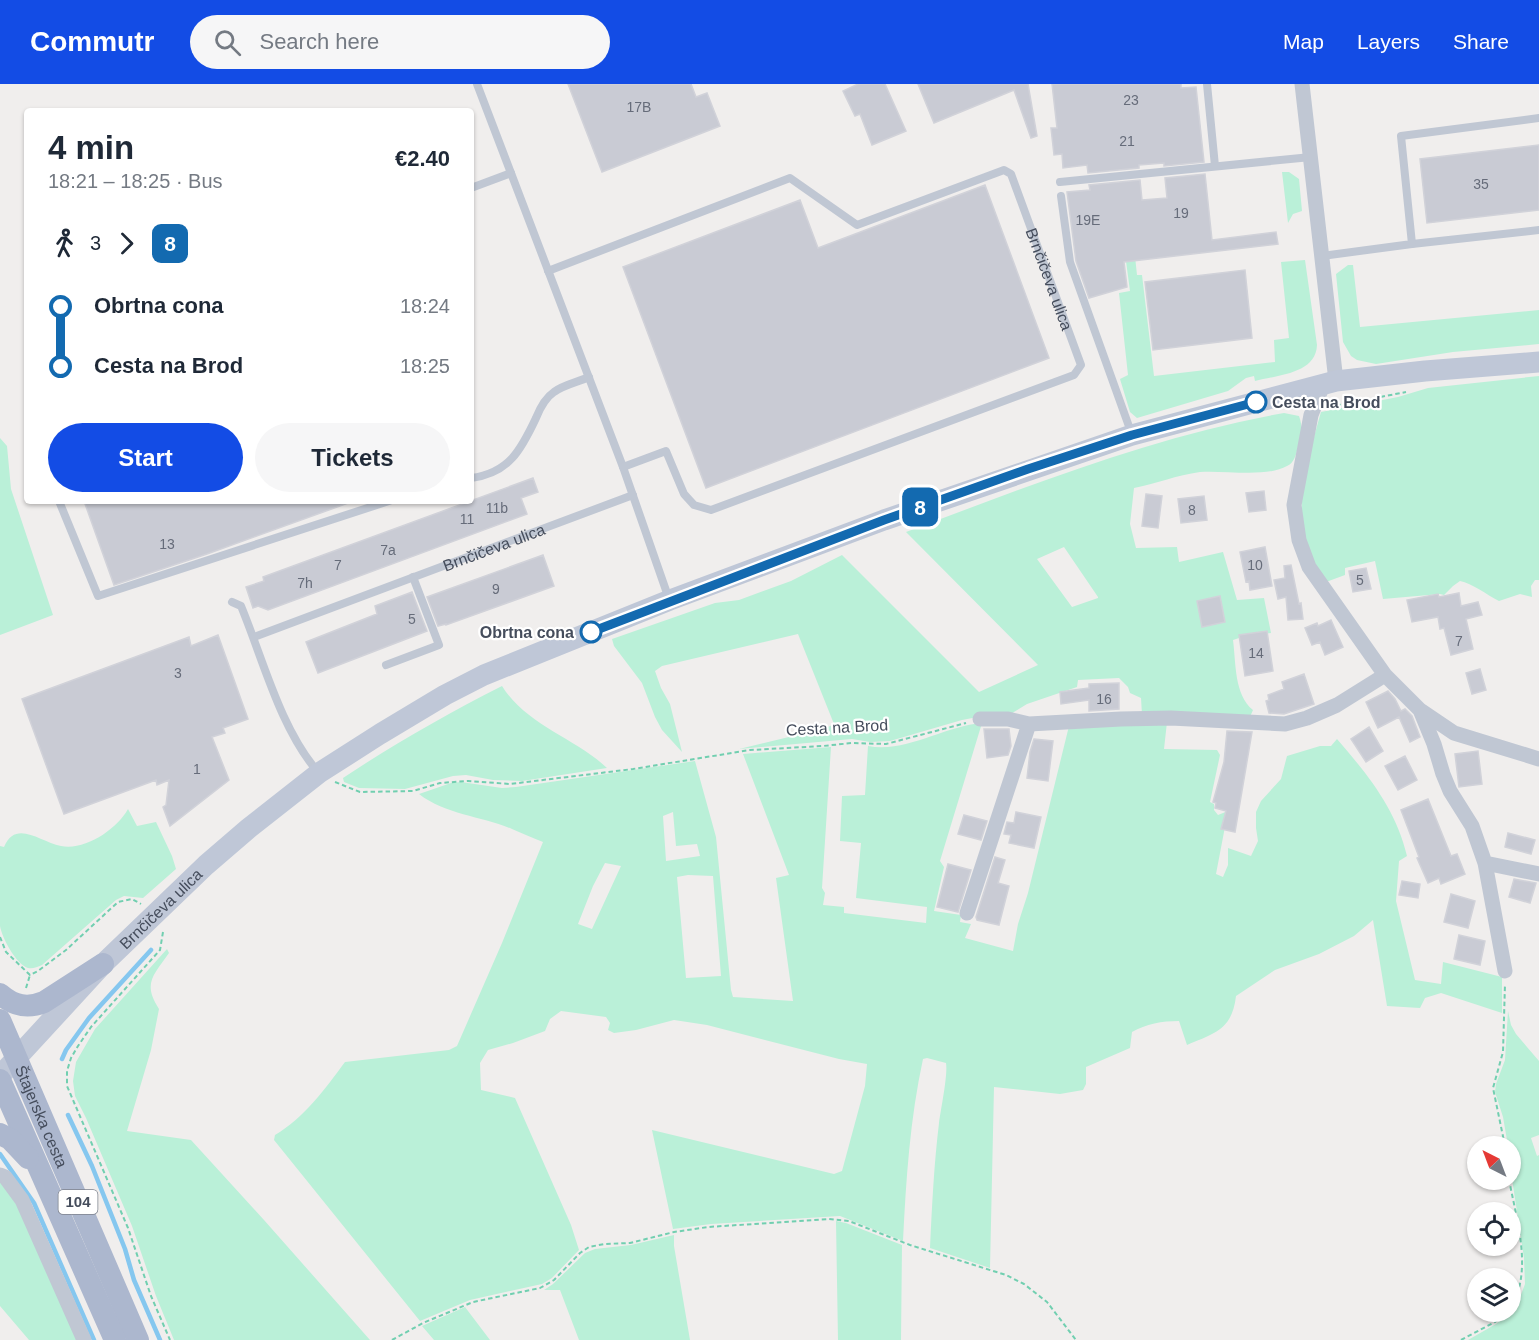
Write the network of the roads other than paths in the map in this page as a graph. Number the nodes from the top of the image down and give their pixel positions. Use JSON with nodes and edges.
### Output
{"nodes":[{"id":1,"x":477,"y":84,"type":"edge"},
{"id":2,"x":1207,"y":84,"type":"edge"},
{"id":3,"x":1302,"y":84,"type":"edge"},
{"id":4,"x":1539,"y":118,"type":"edge"},
{"id":5,"x":1311,"y":157,"type":"junction"},
{"id":6,"x":1215,"y":166,"type":"junction"},
{"id":7,"x":511,"y":173,"type":"junction"},
{"id":8,"x":1060,"y":182,"type":"dead end"},
{"id":9,"x":474,"y":187,"type":"edge"},
{"id":10,"x":1061,"y":196,"type":"dead end"},
{"id":11,"x":1539,"y":230,"type":"edge"},
{"id":12,"x":1412,"y":244,"type":"junction"},
{"id":13,"x":1322,"y":256,"type":"junction"},
{"id":14,"x":548,"y":271,"type":"junction"},
{"id":15,"x":1539,"y":362,"type":"edge"},
{"id":16,"x":589,"y":377,"type":"junction"},
{"id":17,"x":1330,"y":383,"type":"junction"},
{"id":18,"x":1132,"y":435,"type":"junction"},
{"id":19,"x":623,"y":467,"type":"junction"},
{"id":20,"x":474,"y":477,"type":"edge"},
{"id":21,"x":633,"y":495,"type":"junction"},
{"id":22,"x":59,"y":504,"type":"edge"},
{"id":23,"x":380,"y":504,"type":"edge"},
{"id":24,"x":414,"y":577,"type":"junction"},
{"id":25,"x":670,"y":600,"type":"junction"},
{"id":26,"x":231,"y":602,"type":"dead end"},
{"id":27,"x":254,"y":637,"type":"junction"},
{"id":28,"x":386,"y":665,"type":"dead end"},
{"id":29,"x":1385,"y":675,"type":"junction"},
{"id":30,"x":1420,"y":710,"type":"junction"},
{"id":31,"x":980,"y":719,"type":"road end"},
{"id":32,"x":1029,"y":724,"type":"junction"},
{"id":33,"x":1539,"y":759,"type":"edge"},
{"id":34,"x":319,"y":773,"type":"junction"},
{"id":35,"x":1485,"y":863,"type":"junction"},
{"id":36,"x":1539,"y":874,"type":"edge"},
{"id":37,"x":967,"y":913,"type":"dead end"},
{"id":38,"x":103,"y":964,"type":"junction"},
{"id":39,"x":1505,"y":971,"type":"road end"},
{"id":40,"x":0,"y":994,"type":"edge"},
{"id":41,"x":0,"y":1020,"type":"edge"},
{"id":42,"x":16,"y":1058,"type":"junction"},
{"id":43,"x":0,"y":1078,"type":"edge"},
{"id":44,"x":0,"y":1134,"type":"edge"},
{"id":45,"x":38,"y":1168,"type":"junction"},
{"id":46,"x":0,"y":1175,"type":"edge"},
{"id":47,"x":84,"y":1340,"type":"edge"},
{"id":48,"x":115,"y":1340,"type":"edge"},
{"id":49,"x":138,"y":1340,"type":"edge"}],
"edges":[{"from":1,"to":7,"type":"lane"},
{"from":2,"to":6,"type":"lane"},
{"from":3,"to":5,"type":"street"},
{"from":4,"to":12,"type":"lane"},
{"from":5,"to":6,"type":"lane"},
{"from":5,"to":13,"type":"street"},
{"from":6,"to":8,"type":"lane"},
{"from":7,"to":9,"type":"lane"},
{"from":7,"to":14,"type":"lane"},
{"from":10,"to":18,"type":"lane"},
{"from":11,"to":12,"type":"lane"},
{"from":12,"to":13,"type":"lane"},
{"from":13,"to":17,"type":"street"},
{"from":14,"to":16,"type":"lane"},
{"from":14,"to":19,"type":"lane","name":"Brnčičeva ulica"},
{"from":15,"to":17,"type":"street","name":"Brnčičeva ulica"},
{"from":16,"to":19,"type":"lane"},
{"from":16,"to":20,"type":"lane"},
{"from":17,"to":18,"type":"street","name":"Brnčičeva ulica"},
{"from":17,"to":29,"type":"street"},
{"from":18,"to":25,"type":"street","name":"Brnčičeva ulica"},
{"from":19,"to":21,"type":"lane"},
{"from":21,"to":24,"type":"lane","name":"Brnčičeva ulica"},
{"from":21,"to":25,"type":"lane"},
{"from":22,"to":23,"type":"lane"},
{"from":24,"to":27,"type":"lane","name":"Brnčičeva ulica"},
{"from":24,"to":28,"type":"lane"},
{"from":25,"to":34,"type":"street","name":"Brnčičeva ulica"},
{"from":26,"to":27,"type":"lane"},
{"from":27,"to":34,"type":"lane"},
{"from":29,"to":30,"type":"street"},
{"from":29,"to":32,"type":"street"},
{"from":30,"to":33,"type":"street"},
{"from":30,"to":35,"type":"street"},
{"from":31,"to":32,"type":"street"},
{"from":32,"to":37,"type":"street"},
{"from":34,"to":38,"type":"street","name":"Brnčičeva ulica"},
{"from":35,"to":36,"type":"street"},
{"from":35,"to":39,"type":"street"},
{"from":38,"to":40,"type":"main road"},
{"from":38,"to":42,"type":"street","name":"Brnčičeva ulica"},
{"from":41,"to":42,"type":"main road","name":"Štajerska cesta","number":"104"},
{"from":42,"to":43,"type":"street","name":"Štajerska cesta"},
{"from":42,"to":49,"type":"main road","name":"Štajerska cesta","number":"104"},
{"from":43,"to":45,"type":"main road","name":"Štajerska cesta","number":"104"},
{"from":44,"to":45,"type":"main road"},
{"from":45,"to":48,"type":"main road","name":"Štajerska cesta","number":"104"},
{"from":46,"to":47,"type":"street"}]}
